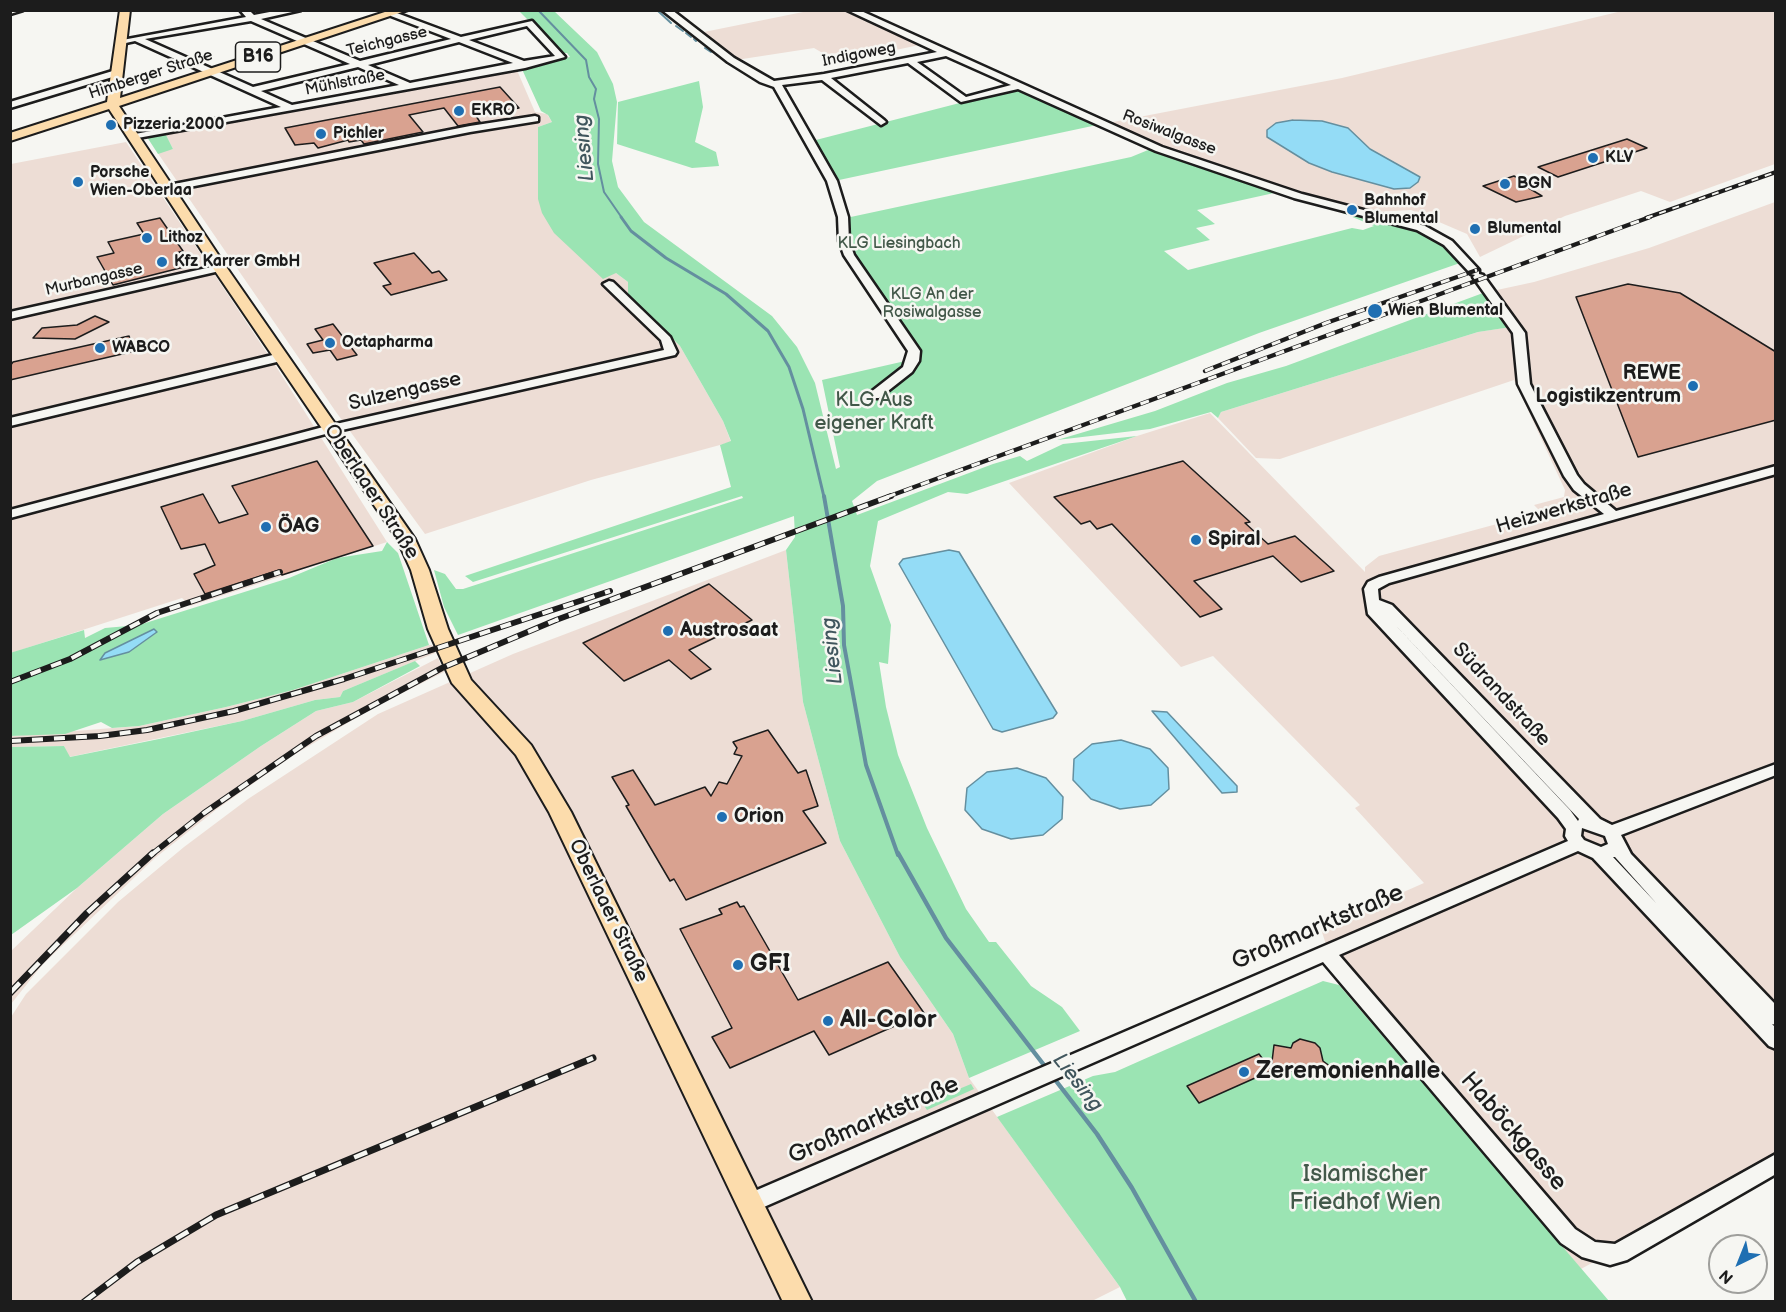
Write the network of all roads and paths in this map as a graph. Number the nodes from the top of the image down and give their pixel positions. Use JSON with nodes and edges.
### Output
{"nodes":[{"id":1,"x":19,"y":10,"type":"edge"},
{"id":2,"x":125,"y":10,"type":"edge"},
{"id":3,"x":244,"y":10,"type":"edge"},
{"id":4,"x":297,"y":10,"type":"edge"},
{"id":5,"x":666,"y":10,"type":"edge"},
{"id":6,"x":851,"y":10,"type":"edge"},
{"id":7,"x":10,"y":12,"type":"edge"},
{"id":8,"x":399,"y":12,"type":"edge"},
{"id":9,"x":252,"y":18,"type":"junction"},
{"id":10,"x":137,"y":39,"type":"junction"},
{"id":11,"x":460,"y":40,"type":"junction"},
{"id":12,"x":121,"y":41,"type":"junction"},
{"id":13,"x":305,"y":42,"type":"junction"},
{"id":14,"x":947,"y":53,"type":"junction"},
{"id":15,"x":561,"y":57,"type":"joint"},
{"id":16,"x":909,"y":60,"type":"junction"},
{"id":17,"x":358,"y":64,"type":"junction"},
{"id":18,"x":525,"y":65,"type":"junction"},
{"id":19,"x":212,"y":72,"type":"junction"},
{"id":20,"x":116,"y":73,"type":"junction"},
{"id":21,"x":824,"y":77,"type":"junction"},
{"id":22,"x":777,"y":84,"type":"junction"},
{"id":23,"x":410,"y":86,"type":"junction"},
{"id":24,"x":1019,"y":86,"type":"junction"},
{"id":25,"x":252,"y":90,"type":"junction"},
{"id":26,"x":10,"y":105,"type":"edge"},
{"id":27,"x":113,"y":105,"type":"junction"},
{"id":28,"x":292,"y":108,"type":"junction"},
{"id":29,"x":535,"y":119,"type":"dead end"},
{"id":30,"x":881,"y":122,"type":"dead end"},
{"id":31,"x":11,"y":134,"type":"edge"},
{"id":32,"x":135,"y":137,"type":"junction"},
{"id":33,"x":169,"y":188,"type":"junction"},
{"id":34,"x":220,"y":268,"type":"junction"},
{"id":35,"x":609,"y":284,"type":"dead end"},
{"id":36,"x":10,"y":316,"type":"edge"},
{"id":37,"x":281,"y":357,"type":"junction"},
{"id":38,"x":875,"y":395,"type":"dead end"},
{"id":39,"x":10,"y":422,"type":"edge"},
{"id":40,"x":331,"y":429,"type":"junction"},
{"id":41,"x":1776,"y":470,"type":"edge"},
{"id":42,"x":10,"y":514,"type":"edge"},
{"id":43,"x":1613,"y":515,"type":"junction"},
{"id":44,"x":1372,"y":598,"type":"junction"},
{"id":45,"x":1776,"y":769,"type":"edge"},
{"id":46,"x":1594,"y":824,"type":"junction"},
{"id":47,"x":1576,"y":836,"type":"junction"},
{"id":48,"x":1614,"y":839,"type":"junction"},
{"id":49,"x":1599,"y":854,"type":"junction"},
{"id":50,"x":1326,"y":953,"type":"junction"},
{"id":51,"x":1776,"y":1018,"type":"edge"},
{"id":52,"x":1776,"y":1041,"type":"edge"},
{"id":53,"x":1776,"y":1162,"type":"edge"},
{"id":54,"x":750,"y":1203,"type":"junction"},
{"id":55,"x":798,"y":1302,"type":"edge"}],
"edges":[{"from":1,"to":7,"type":"street"},
{"from":2,"to":12,"type":"main road"},
{"from":3,"to":9,"type":"street"},
{"from":4,"to":9,"type":"street"},
{"from":5,"to":22,"type":"street"},
{"from":6,"to":14,"type":"street","name":"Rosiwalgasse"},
{"from":8,"to":11,"type":"street"},
{"from":8,"to":13,"type":"main road","name":"Himberger Straße","number":"B16"},
{"from":9,"to":10,"type":"street"},
{"from":9,"to":13,"type":"street"},
{"from":10,"to":12,"type":"street"},
{"from":10,"to":19,"type":"street"},
{"from":11,"to":15,"type":"street","name":"Teichgasse"},
{"from":11,"to":17,"type":"street","name":"Teichgasse"},
{"from":11,"to":18,"type":"street"},
{"from":12,"to":20,"type":"main road"},
{"from":13,"to":17,"type":"street"},
{"from":13,"to":19,"type":"main road","name":"Himberger Straße","number":"B16"},
{"from":14,"to":16,"type":"street","name":"Indigoweg"},
{"from":14,"to":24,"type":"street","name":"Rosiwalgasse"},
{"from":15,"to":18,"type":"street","name":"Mühlstraße"},
{"from":16,"to":21,"type":"street","name":"Indigoweg"},
{"from":16,"to":24,"type":"street"},
{"from":17,"to":23,"type":"street"},
{"from":17,"to":25,"type":"street","name":"Teichgasse"},
{"from":18,"to":23,"type":"street","name":"Mühlstraße"},
{"from":19,"to":25,"type":"street"},
{"from":19,"to":27,"type":"main road","name":"Himberger Straße","number":"B16"},
{"from":20,"to":26,"type":"street"},
{"from":20,"to":27,"type":"main road"},
{"from":21,"to":22,"type":"street","name":"Indigoweg"},
{"from":21,"to":30,"type":"street"},
{"from":22,"to":38,"type":"street"},
{"from":23,"to":28,"type":"street","name":"Mühlstraße"},
{"from":24,"to":43,"type":"street","name":"Rosiwalgasse"},
{"from":25,"to":28,"type":"street"},
{"from":27,"to":31,"type":"main road","name":"Himberger Straße","number":"B16"},
{"from":27,"to":32,"type":"main road","name":"Oberlaaer Straße"},
{"from":28,"to":32,"type":"street","name":"Mühlstraße"},
{"from":29,"to":33,"type":"street"},
{"from":32,"to":33,"type":"main road","name":"Oberlaaer Straße"},
{"from":33,"to":34,"type":"main road","name":"Oberlaaer Straße"},
{"from":34,"to":36,"type":"street","name":"Murbangasse"},
{"from":34,"to":37,"type":"main road","name":"Oberlaaer Straße"},
{"from":35,"to":40,"type":"street","name":"Sulzengasse"},
{"from":37,"to":39,"type":"street"},
{"from":37,"to":40,"type":"main road","name":"Oberlaaer Straße"},
{"from":40,"to":42,"type":"street","name":"Sulzengasse"},
{"from":40,"to":54,"type":"main road","name":"Oberlaaer Straße"},
{"from":41,"to":43,"type":"street","name":"Heizwerkstraße"},
{"from":43,"to":44,"type":"street","name":"Heizwerkstraße"},
{"from":44,"to":46,"type":"street","name":"Südrandstraße"},
{"from":44,"to":47,"type":"street","name":"Südrandstraße"},
{"from":45,"to":48,"type":"street"},
{"from":46,"to":47,"type":"street"},
{"from":46,"to":48,"type":"street","name":"Südrandstraße"},
{"from":47,"to":49,"type":"street","name":"Südrandstraße"},
{"from":47,"to":50,"type":"street","name":"Großmarktstraße"},
{"from":48,"to":49,"type":"street"},
{"from":48,"to":51,"type":"street"},
{"from":49,"to":52,"type":"street","name":"Südrandstraße"},
{"from":50,"to":53,"type":"street","name":"Haböckgasse"},
{"from":50,"to":54,"type":"street","name":"Großmarktstraße"},
{"from":54,"to":55,"type":"main road","name":"Oberlaaer Straße"}]}
